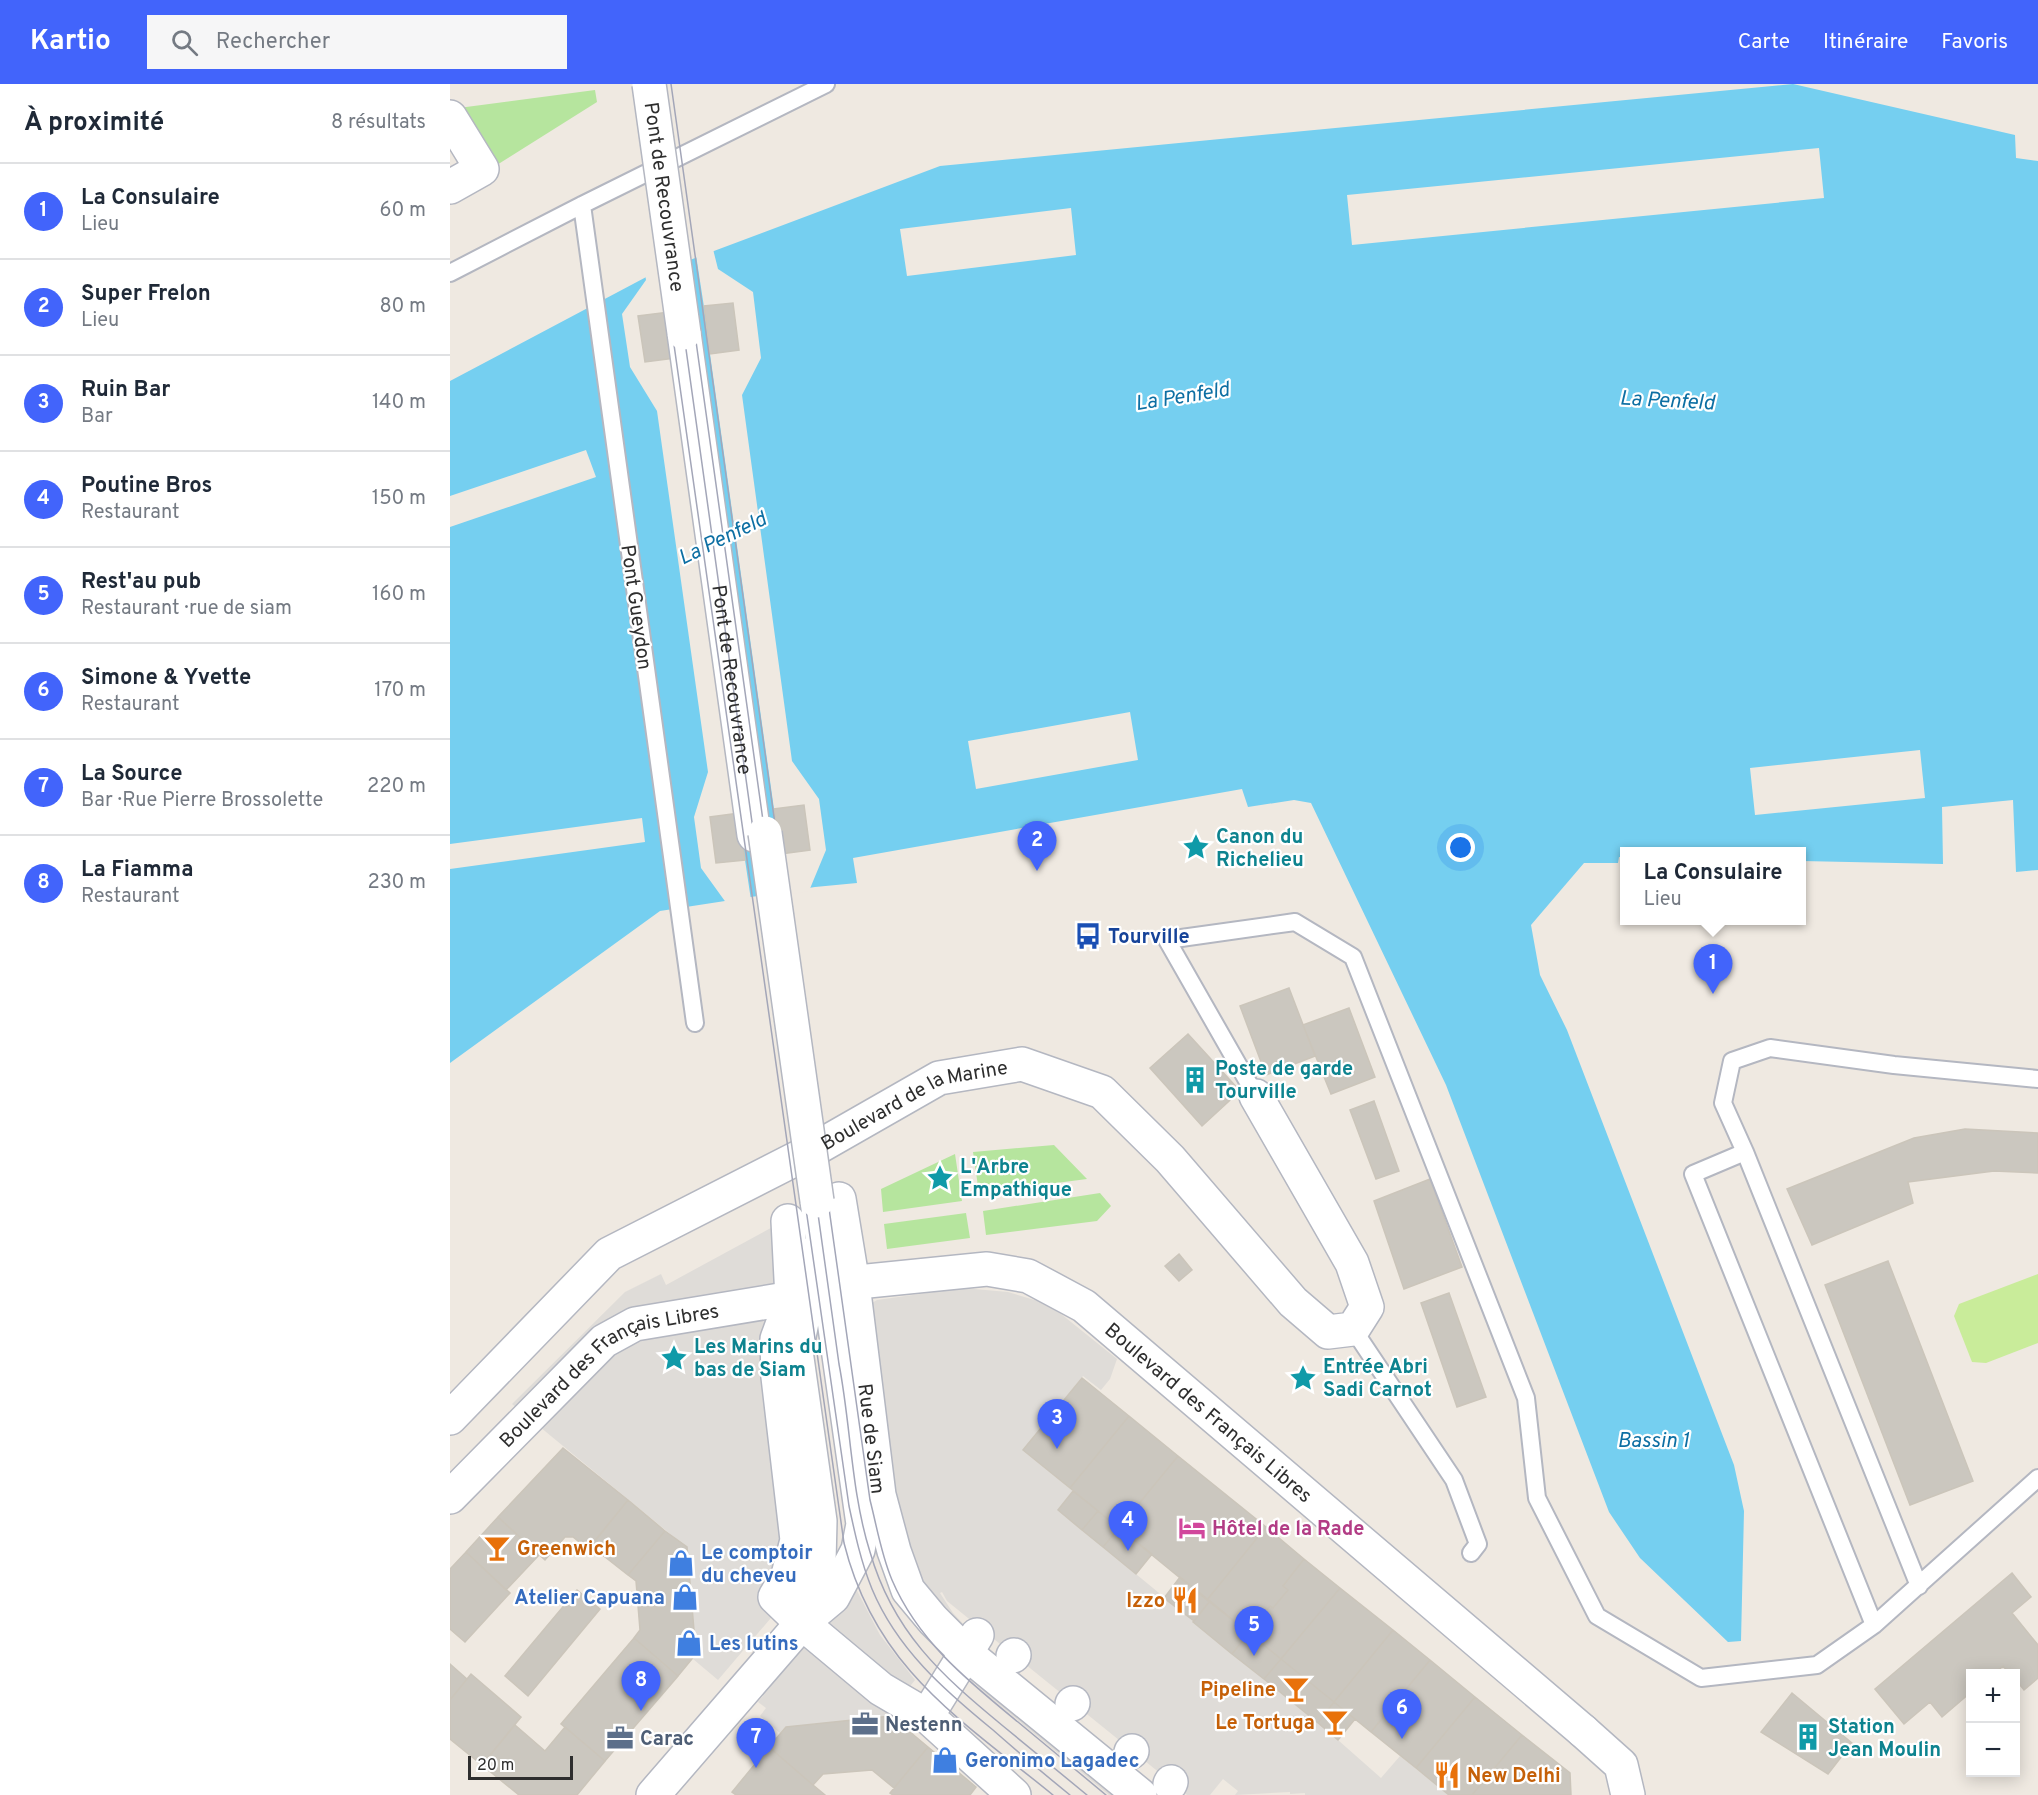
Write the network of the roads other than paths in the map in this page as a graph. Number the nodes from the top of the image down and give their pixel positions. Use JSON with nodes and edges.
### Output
{"nodes":[{"id":1,"x":649,"y":84,"type":"edge"},
{"id":2,"x":660,"y":84,"type":"edge"},
{"id":3,"x":826,"y":84,"type":"edge"},
{"id":4,"x":450,"y":117,"type":"edge"},
{"id":5,"x":450,"y":187,"type":"edge"},
{"id":6,"x":582,"y":205,"type":"junction"},
{"id":7,"x":450,"y":273,"type":"edge"},
{"id":8,"x":695,"y":1023,"type":"dead end"},
{"id":9,"x":2038,"y":1079,"type":"edge"},
{"id":10,"x":1256,"y":1096,"type":"joint"},
{"id":11,"x":1745,"y":1152,"type":"junction"},
{"id":12,"x":812,"y":1206,"type":"junction"},
{"id":13,"x":840,"y":1284,"type":"junction"},
{"id":14,"x":792,"y":1298,"type":"junction"},
{"id":15,"x":1353,"y":1329,"type":"junction"},
{"id":16,"x":450,"y":1418,"type":"edge"},
{"id":17,"x":2038,"y":1478,"type":"edge"},
{"id":18,"x":450,"y":1497,"type":"edge"},
{"id":19,"x":1471,"y":1553,"type":"dead end"},
{"id":20,"x":1919,"y":1586,"type":"junction"},
{"id":21,"x":802,"y":1623,"type":"junction"},
{"id":22,"x":1874,"y":1625,"type":"junction"},
{"id":23,"x":994,"y":1647,"type":"junction"},
{"id":24,"x":927,"y":1716,"type":"junction"},
{"id":25,"x":653,"y":1795,"type":"edge"},
{"id":26,"x":1014,"y":1795,"type":"edge"},
{"id":27,"x":1140,"y":1795,"type":"edge"},
{"id":28,"x":1628,"y":1795,"type":"edge"}],
"edges":[{"from":1,"to":12,"type":"main road","name":"Pont de Recouvrance","bridge":true},
{"from":2,"to":12,"type":"main road","name":"Pont de Recouvrance","bridge":true},
{"from":3,"to":6,"type":"lane"},
{"from":4,"to":5,"type":"main road"},
{"from":6,"to":7,"type":"lane"},
{"from":6,"to":8,"type":"lane","name":"Pont Gueydon"},
{"from":9,"to":11,"type":"lane"},
{"from":10,"to":15,"type":"main road"},
{"from":10,"to":22,"type":"lane"},
{"from":11,"to":20,"type":"lane"},
{"from":11,"to":22,"type":"lane"},
{"from":12,"to":13,"type":"main road","name":"Rue de Siam"},
{"from":12,"to":14,"type":"main road"},
{"from":12,"to":21,"type":"main road"},
{"from":13,"to":21,"type":"main road","name":"Rue de Siam"},
{"from":13,"to":23,"type":"main road","name":"Rue de Siam"},
{"from":13,"to":28,"type":"main road","name":"Boulevard des Français Libres"},
{"from":14,"to":18,"type":"main road","name":"Boulevard des Français Libres"},
{"from":14,"to":21,"type":"main road"},
{"from":15,"to":16,"type":"main road","name":"Boulevard de la Marine"},
{"from":15,"to":19,"type":"lane"},
{"from":17,"to":20,"type":"lane"},
{"from":20,"to":22,"type":"lane"},
{"from":21,"to":24,"type":"main road"},
{"from":21,"to":25,"type":"main road","name":"Rue de Siam"},
{"from":23,"to":24,"type":"main road"},
{"from":23,"to":27,"type":"main road","name":"Rue de Siam"},
{"from":24,"to":26,"type":"main road"}]}
